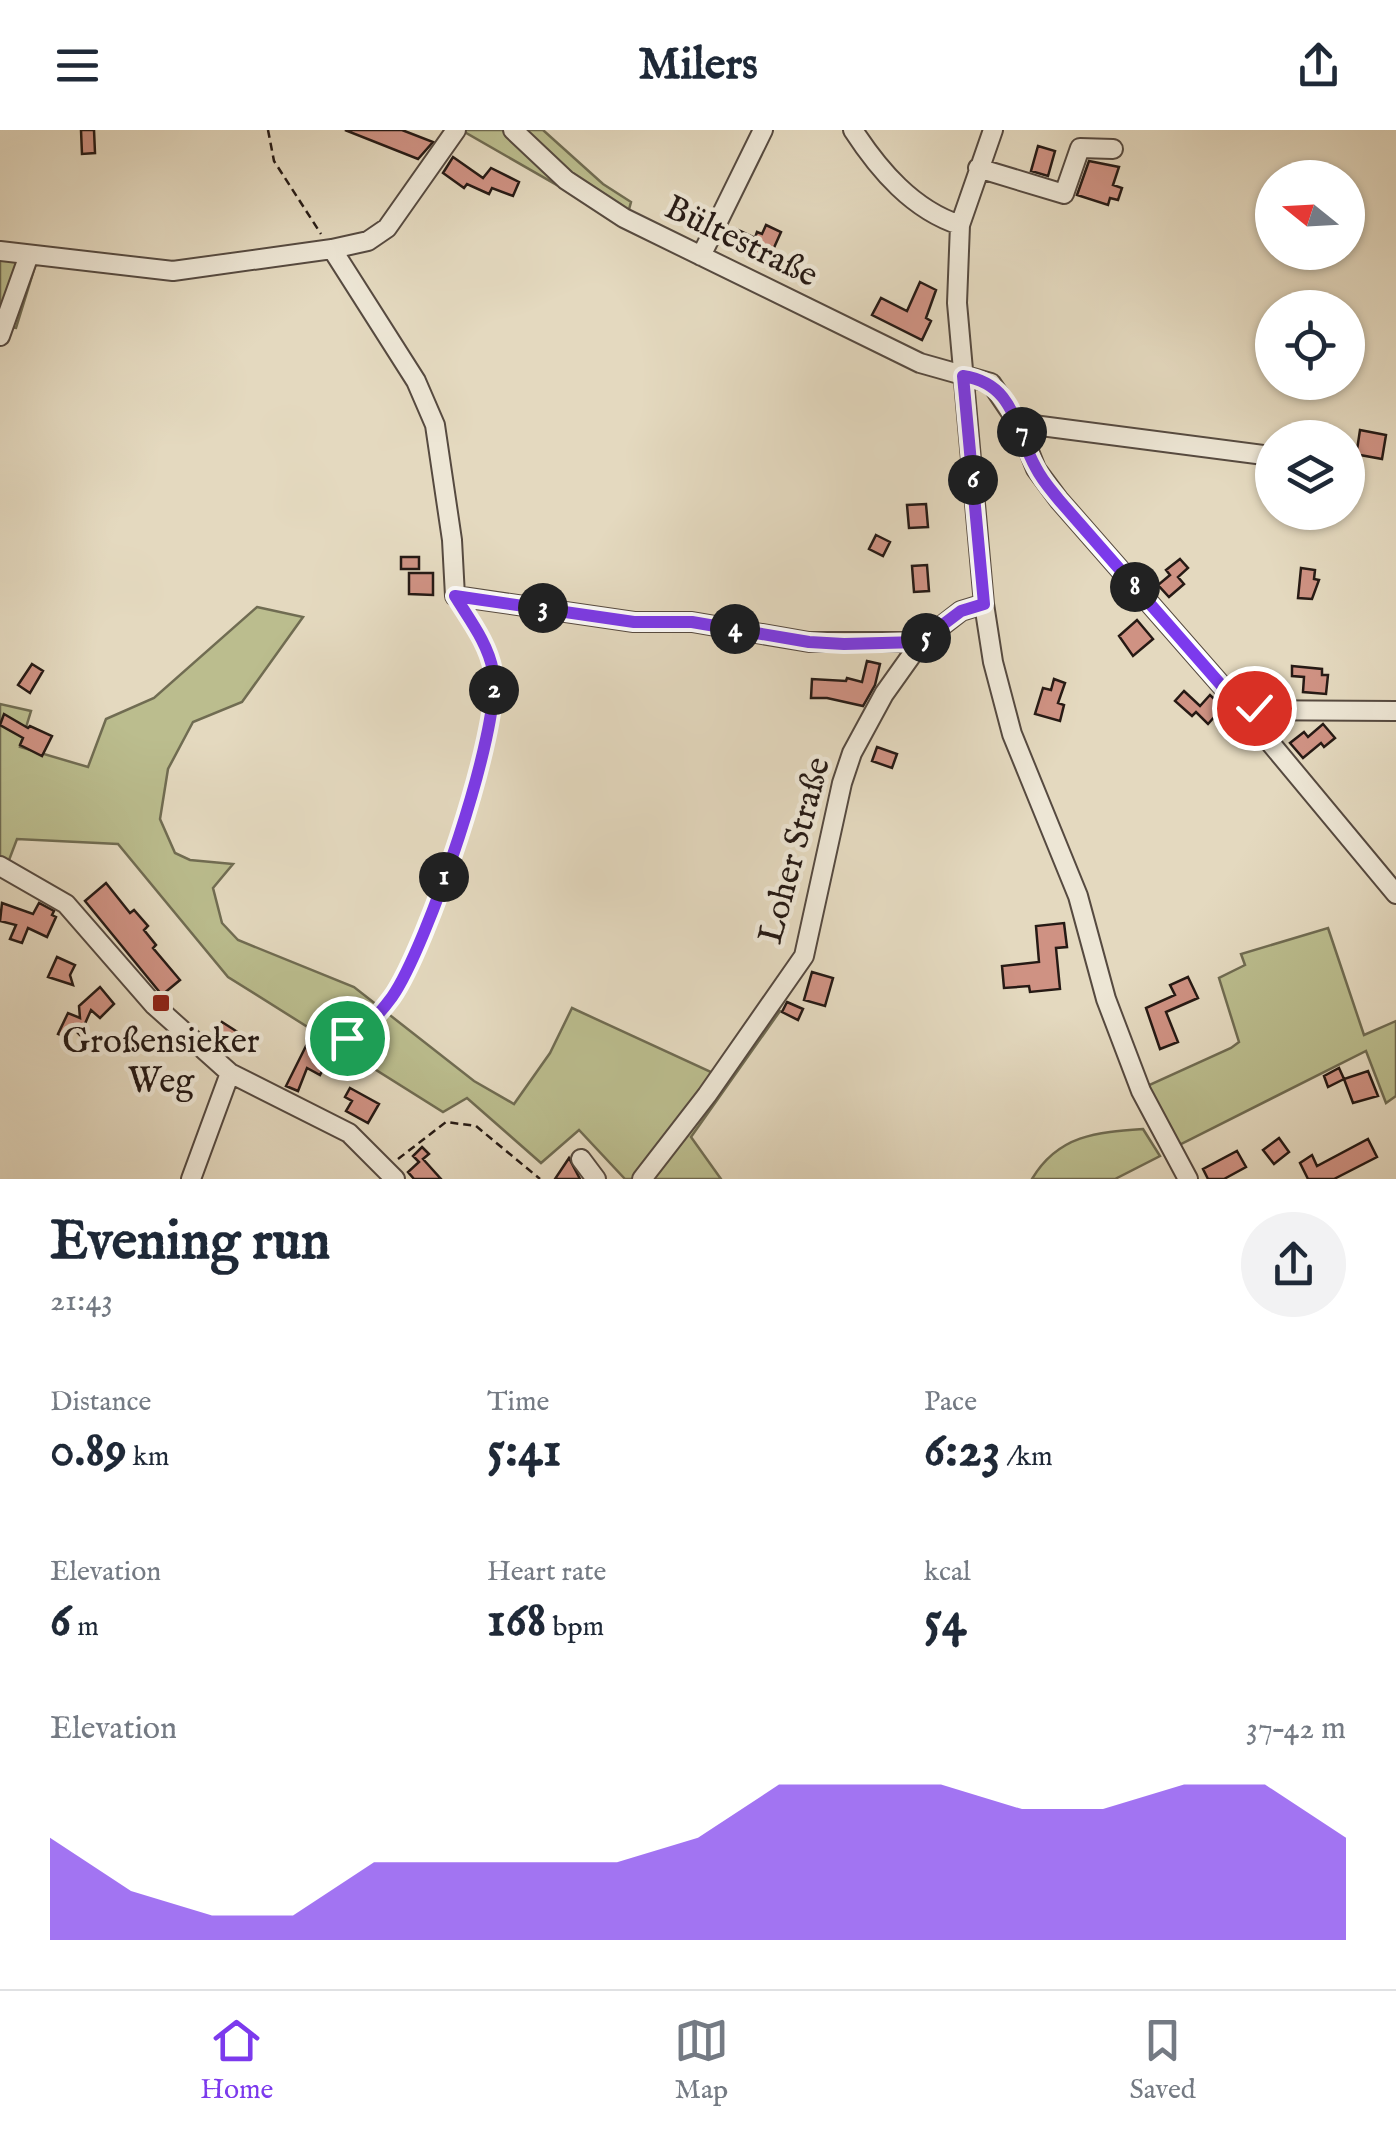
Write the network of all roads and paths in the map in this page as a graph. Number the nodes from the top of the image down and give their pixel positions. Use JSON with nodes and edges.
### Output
{"nodes":[{"id":1,"x":268,"y":130,"type":"edge"},
{"id":2,"x":513,"y":130,"type":"edge"},
{"id":3,"x":763,"y":130,"type":"edge"},
{"id":4,"x":853,"y":130,"type":"edge"},
{"id":5,"x":993,"y":130,"type":"edge"},
{"id":6,"x":452,"y":131,"type":"edge"},
{"id":7,"x":1112,"y":150,"type":"dead end"},
{"id":8,"x":978,"y":168,"type":"junction"},
{"id":9,"x":960,"y":225,"type":"junction"},
{"id":10,"x":332,"y":250,"type":"junction"},
{"id":11,"x":0,"y":251,"type":"edge"},
{"id":12,"x":29,"y":255,"type":"junction"},
{"id":13,"x":702,"y":256,"type":"junction"},
{"id":14,"x":0,"y":336,"type":"edge"},
{"id":15,"x":963,"y":376,"type":"junction"},
{"id":16,"x":1018,"y":423,"type":"junction"},
{"id":17,"x":1255,"y":454,"type":"edge"},
{"id":18,"x":455,"y":596,"type":"junction"},
{"id":19,"x":984,"y":604,"type":"junction"},
{"id":20,"x":920,"y":642,"type":"junction"},
{"id":21,"x":1243,"y":710,"type":"junction"},
{"id":22,"x":1396,"y":711,"type":"edge"},
{"id":23,"x":0,"y":866,"type":"edge"},
{"id":24,"x":1396,"y":894,"type":"edge"},
{"id":25,"x":347,"y":1038,"type":"dead end"},
{"id":26,"x":230,"y":1073,"type":"junction"},
{"id":27,"x":581,"y":1158,"type":"dead end"},
{"id":28,"x":390,"y":1174,"type":"edge"},
{"id":29,"x":191,"y":1179,"type":"edge"},
{"id":30,"x":540,"y":1179,"type":"edge"},
{"id":31,"x":596,"y":1179,"type":"edge"},
{"id":32,"x":642,"y":1179,"type":"edge"},
{"id":33,"x":1188,"y":1179,"type":"edge"}],
"edges":[{"from":1,"to":10,"type":"path"},
{"from":2,"to":13,"type":"street","name":"Bültestraße"},
{"from":3,"to":13,"type":"street"},
{"from":4,"to":9,"type":"street"},
{"from":5,"to":8,"type":"street"},
{"from":6,"to":10,"type":"street"},
{"from":7,"to":8,"type":"street"},
{"from":8,"to":9,"type":"street"},
{"from":9,"to":15,"type":"street"},
{"from":10,"to":12,"type":"street"},
{"from":10,"to":18,"type":"street"},
{"from":11,"to":12,"type":"street"},
{"from":12,"to":14,"type":"street"},
{"from":13,"to":15,"type":"street","name":"Bültestraße"},
{"from":15,"to":16,"type":"street","name":"Bültestraße"},
{"from":15,"to":19,"type":"street"},
{"from":16,"to":17,"type":"street"},
{"from":16,"to":21,"type":"street","name":"Bültestraße"},
{"from":18,"to":20,"type":"street"},
{"from":18,"to":25,"type":"path"},
{"from":19,"to":20,"type":"street","name":"Loher Straße"},
{"from":19,"to":33,"type":"street"},
{"from":20,"to":32,"type":"street","name":"Loher Straße"},
{"from":21,"to":22,"type":"street"},
{"from":21,"to":24,"type":"street","name":"Bültestraße"},
{"from":23,"to":26,"type":"street"},
{"from":26,"to":28,"type":"street"},
{"from":26,"to":29,"type":"street"},
{"from":27,"to":31,"type":"street"},
{"from":28,"to":30,"type":"path"}]}
